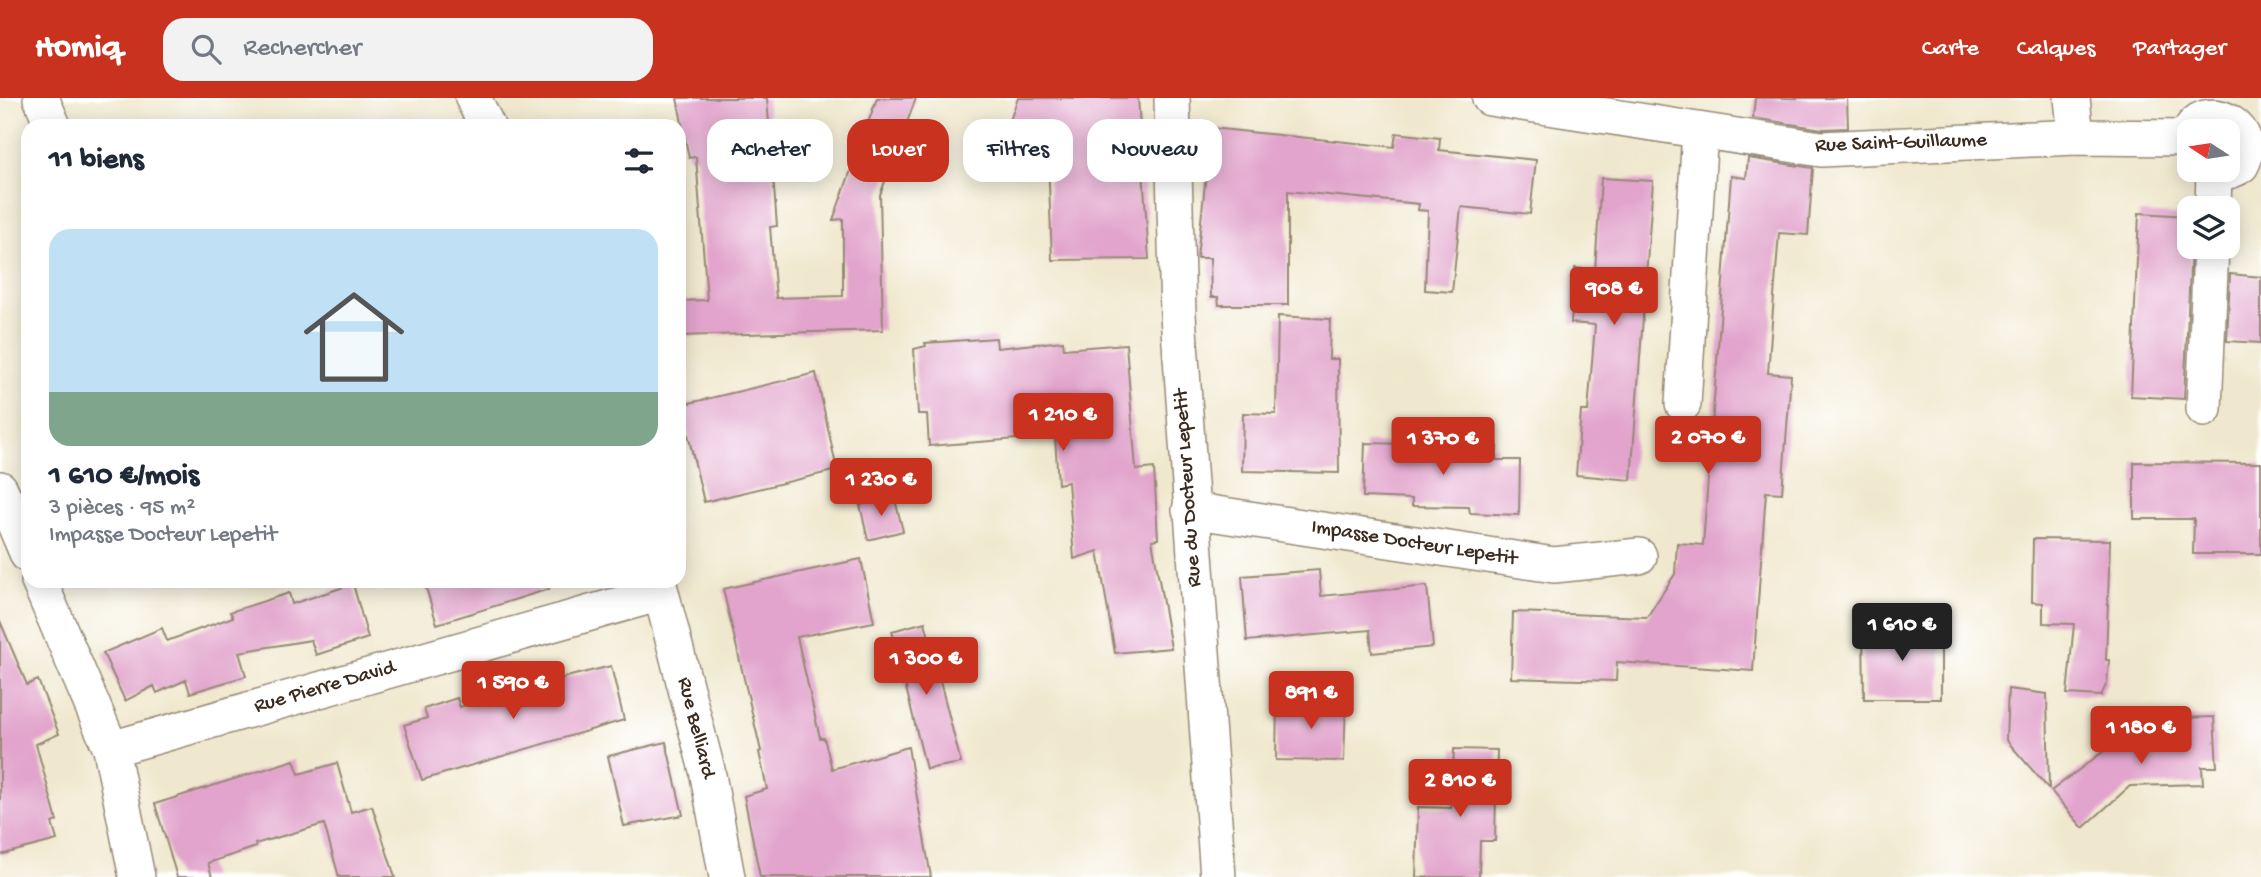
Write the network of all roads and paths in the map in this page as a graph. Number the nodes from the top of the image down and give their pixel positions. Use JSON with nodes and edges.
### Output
{"nodes":[{"id":1,"x":41,"y":98,"type":"edge"},
{"id":2,"x":473,"y":98,"type":"edge"},
{"id":3,"x":1172,"y":98,"type":"edge"},
{"id":4,"x":1490,"y":98,"type":"edge"},
{"id":5,"x":2072,"y":98,"type":"edge"},
{"id":6,"x":2252,"y":109,"type":"edge"},
{"id":7,"x":50,"y":119,"type":"edge"},
{"id":8,"x":484,"y":119,"type":"edge"},
{"id":9,"x":2196,"y":119,"type":"edge"},
{"id":10,"x":1700,"y":131,"type":"junction"},
{"id":11,"x":2076,"y":137,"type":"junction"},
{"id":12,"x":2177,"y":137,"type":"edge"},
{"id":13,"x":2240,"y":161,"type":"edge"},
{"id":14,"x":2210,"y":259,"type":"edge"},
{"id":15,"x":1683,"y":404,"type":"dead end"},
{"id":16,"x":2204,"y":410,"type":"dead end"},
{"id":17,"x":0,"y":489,"type":"edge"},
{"id":18,"x":1190,"y":510,"type":"junction"},
{"id":19,"x":21,"y":538,"type":"edge"},
{"id":20,"x":1639,"y":556,"type":"dead end"},
{"id":21,"x":42,"y":588,"type":"edge"},
{"id":22,"x":656,"y":588,"type":"edge"},
{"id":23,"x":659,"y":588,"type":"edge"},
{"id":24,"x":111,"y":749,"type":"junction"},
{"id":25,"x":137,"y":877,"type":"edge"},
{"id":26,"x":727,"y":877,"type":"edge"},
{"id":27,"x":1218,"y":877,"type":"edge"}],
"edges":[{"from":1,"to":7,"type":"street"},
{"from":2,"to":8,"type":"street"},
{"from":3,"to":18,"type":"street","name":"Rue du Docteur Lepetit"},
{"from":4,"to":10,"type":"street","name":"Rue Saint-Guillaume"},
{"from":5,"to":11,"type":"street"},
{"from":6,"to":9,"type":"street"},
{"from":6,"to":13,"type":"street"},
{"from":10,"to":11,"type":"street","name":"Rue Saint-Guillaume"},
{"from":10,"to":15,"type":"street"},
{"from":11,"to":12,"type":"street","name":"Rue Saint-Guillaume"},
{"from":14,"to":16,"type":"street"},
{"from":17,"to":19,"type":"street"},
{"from":18,"to":20,"type":"street","name":"Impasse Docteur Lepetit"},
{"from":18,"to":27,"type":"street","name":"Rue du Docteur Lepetit"},
{"from":21,"to":24,"type":"street"},
{"from":22,"to":24,"type":"street","name":"Rue Pierre David"},
{"from":23,"to":26,"type":"street","name":"Rue Belliard"},
{"from":24,"to":25,"type":"street"}]}
